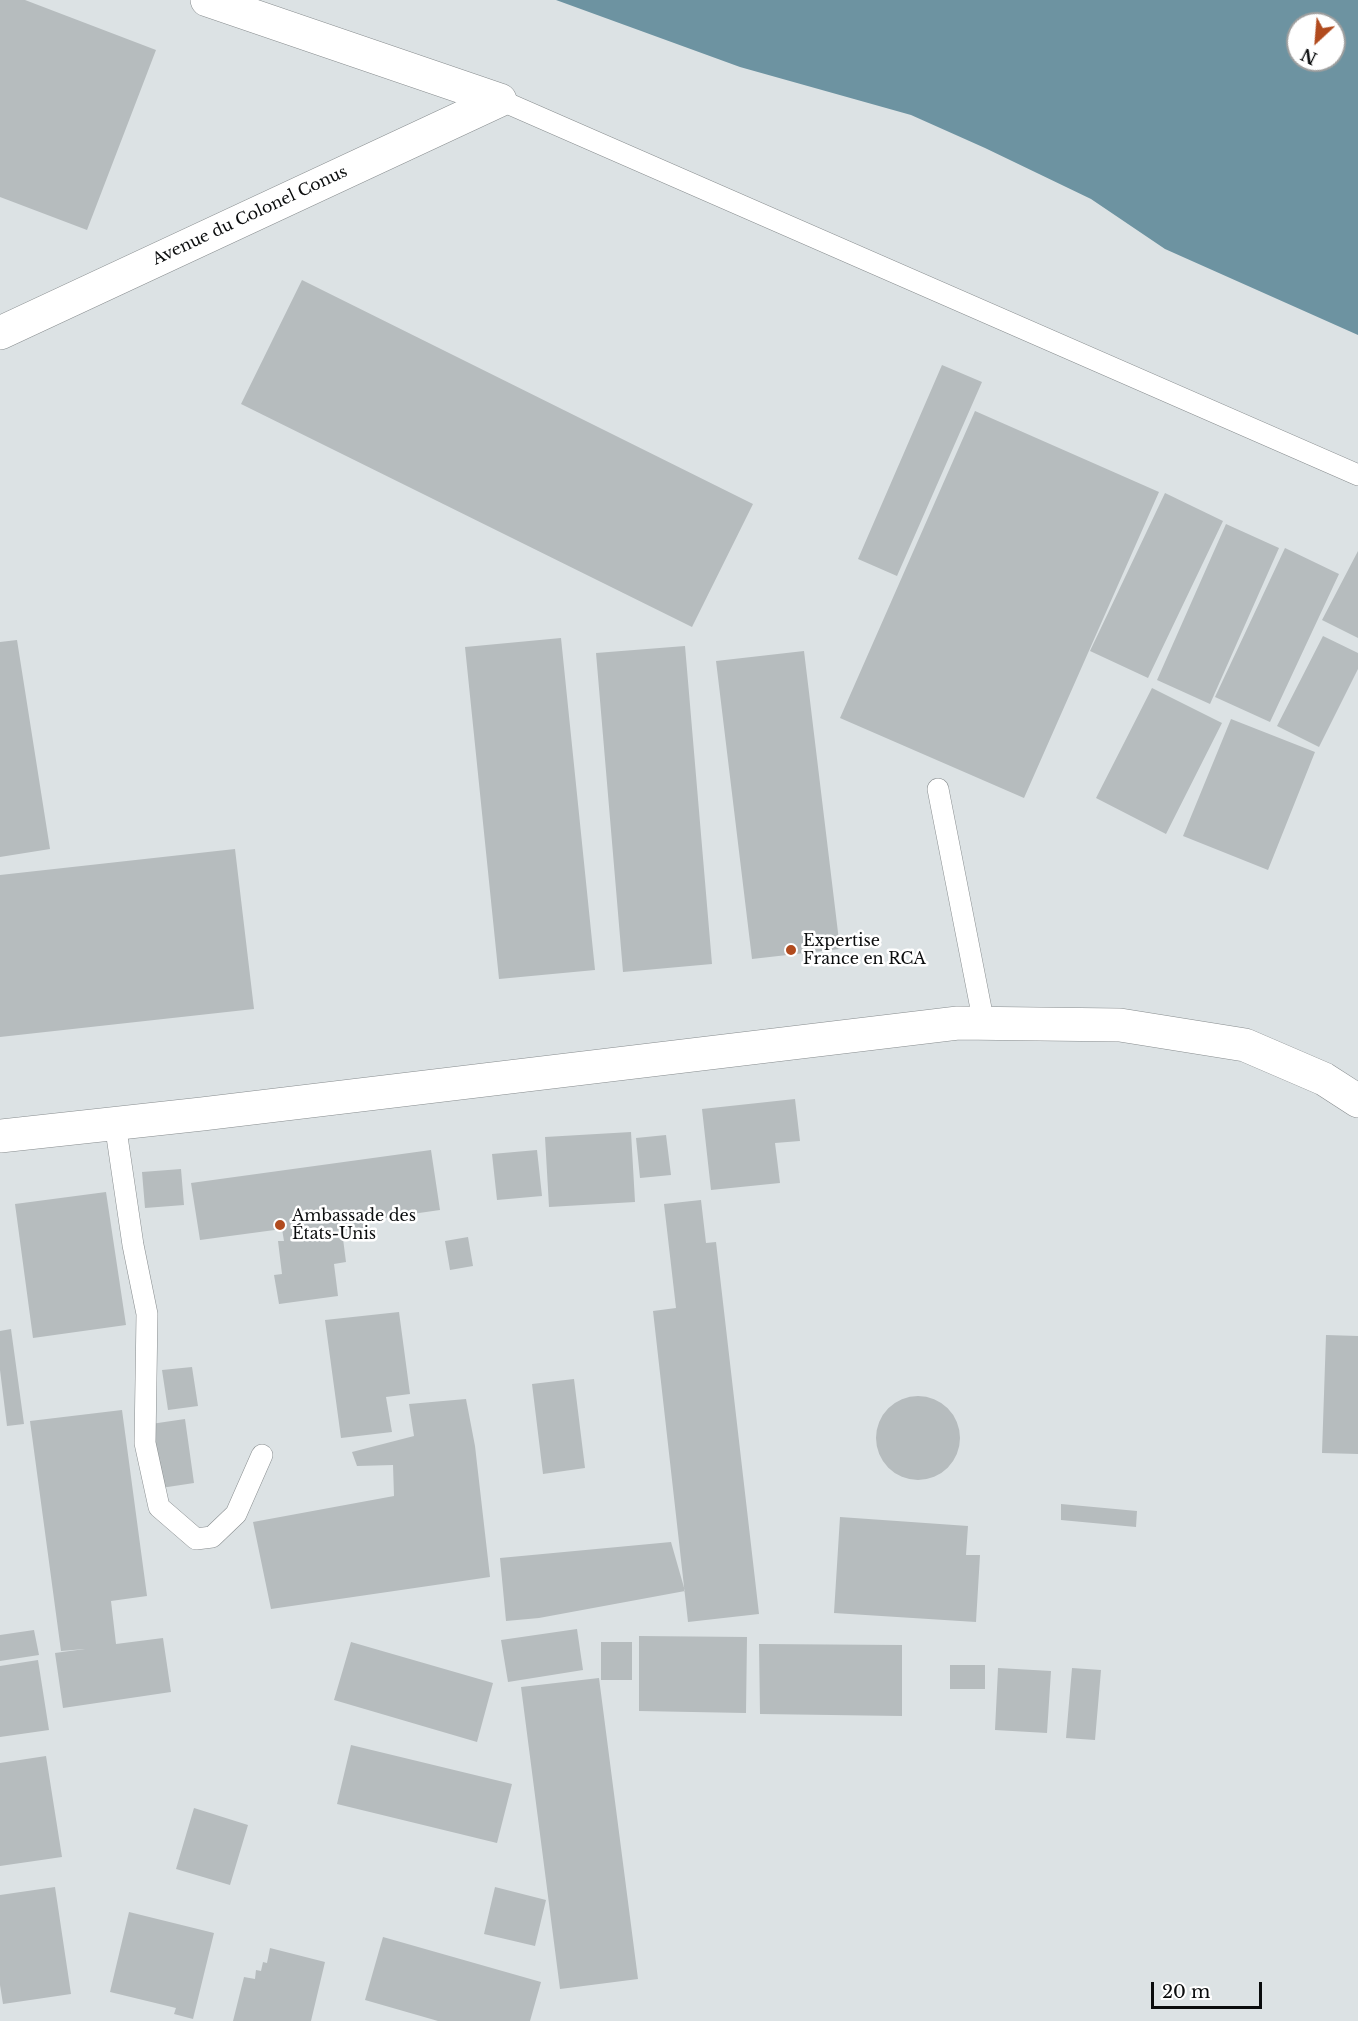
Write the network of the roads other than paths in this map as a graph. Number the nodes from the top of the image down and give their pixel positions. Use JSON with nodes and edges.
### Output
{"nodes":[{"id":1,"x":207,"y":0,"type":"edge"},
{"id":2,"x":500,"y":100,"type":"junction"},
{"id":3,"x":0,"y":333,"type":"edge"},
{"id":4,"x":1358,"y":476,"type":"edge"},
{"id":5,"x":938,"y":789,"type":"dead end"},
{"id":6,"x":984,"y":1024,"type":"junction"},
{"id":7,"x":1358,"y":1101,"type":"edge"},
{"id":8,"x":115,"y":1123,"type":"junction"},
{"id":9,"x":0,"y":1136,"type":"edge"},
{"id":10,"x":262,"y":1455,"type":"dead end"}],
"edges":[{"from":1,"to":2,"type":"main road"},
{"from":2,"to":3,"type":"main road","name":"Avenue du Colonel Conus"},
{"from":2,"to":4,"type":"lane"},
{"from":5,"to":6,"type":"lane"},
{"from":6,"to":7,"type":"main road"},
{"from":6,"to":8,"type":"main road"},
{"from":8,"to":9,"type":"main road"},
{"from":8,"to":10,"type":"lane"}]}
